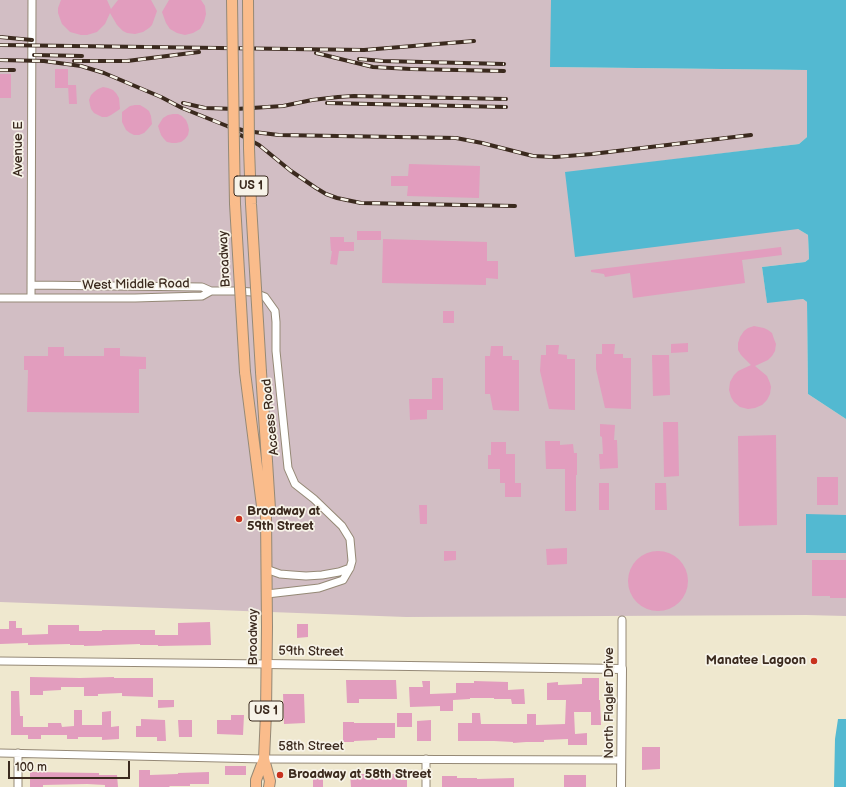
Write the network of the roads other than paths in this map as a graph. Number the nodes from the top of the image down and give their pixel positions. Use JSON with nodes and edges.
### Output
{"nodes":[{"id":1,"x":32,"y":0,"type":"edge"},
{"id":2,"x":232,"y":0,"type":"edge"},
{"id":3,"x":248,"y":0,"type":"edge"},
{"id":4,"x":31,"y":285,"type":"junction"},
{"id":5,"x":211,"y":291,"type":"junction"},
{"id":6,"x":0,"y":298,"type":"edge"},
{"id":7,"x":31,"y":298,"type":"junction"},
{"id":8,"x":266,"y":515,"type":"junction"},
{"id":9,"x":350,"y":568,"type":"junction"},
{"id":10,"x":266,"y":569,"type":"junction"},
{"id":11,"x":267,"y":594,"type":"junction"},
{"id":12,"x":622,"y":620,"type":"dead end"},
{"id":13,"x":0,"y":661,"type":"edge"},
{"id":14,"x":267,"y":664,"type":"junction"},
{"id":15,"x":622,"y":669,"type":"junction"},
{"id":16,"x":0,"y":753,"type":"edge"},
{"id":17,"x":18,"y":753,"type":"junction"},
{"id":18,"x":264,"y":759,"type":"junction"},
{"id":19,"x":426,"y":759,"type":"junction"},
{"id":20,"x":621,"y":760,"type":"junction"},
{"id":21,"x":18,"y":787,"type":"edge"},
{"id":22,"x":256,"y":787,"type":"edge"},
{"id":23,"x":269,"y":787,"type":"edge"},
{"id":24,"x":426,"y":787,"type":"edge"},
{"id":25,"x":621,"y":787,"type":"edge"}],
"edges":[{"from":1,"to":4,"type":"street","name":"Avenue E"},
{"from":2,"to":8,"type":"main road","name":"Broadway","number":"US 1","bridge":true},
{"from":3,"to":8,"type":"main road","name":"Broadway","number":"US 1","bridge":true},
{"from":4,"to":5,"type":"street","name":"West Middle Road"},
{"from":4,"to":7,"type":"street","name":"Avenue E"},
{"from":5,"to":7,"type":"street","name":"West Middle Road"},
{"from":5,"to":9,"type":"street","name":"Access Road"},
{"from":6,"to":7,"type":"street","name":"West Middle Road"},
{"from":8,"to":10,"type":"main road","name":"Broadway","number":"US 1"},
{"from":9,"to":10,"type":"street"},
{"from":9,"to":11,"type":"street"},
{"from":10,"to":11,"type":"main road","name":"Broadway","number":"US 1"},
{"from":11,"to":14,"type":"main road","name":"Broadway","number":"US 1"},
{"from":12,"to":15,"type":"street","name":"North Flagler Drive"},
{"from":13,"to":14,"type":"street","name":"59th Street"},
{"from":14,"to":15,"type":"street","name":"59th Street"},
{"from":14,"to":18,"type":"main road","name":"Broadway","number":"US 1"},
{"from":15,"to":20,"type":"street","name":"North Flagler Drive"},
{"from":16,"to":17,"type":"street","name":"58th Street"},
{"from":17,"to":18,"type":"street","name":"58th Street"},
{"from":17,"to":21,"type":"street"},
{"from":18,"to":19,"type":"street","name":"58th Street"},
{"from":18,"to":22,"type":"main road","name":"Broadway","number":"US 1"},
{"from":18,"to":23,"type":"main road","name":"Broadway","number":"US 1"},
{"from":19,"to":20,"type":"street","name":"58th Street"},
{"from":19,"to":24,"type":"street"},
{"from":20,"to":25,"type":"street","name":"North Flagler Drive"}]}
